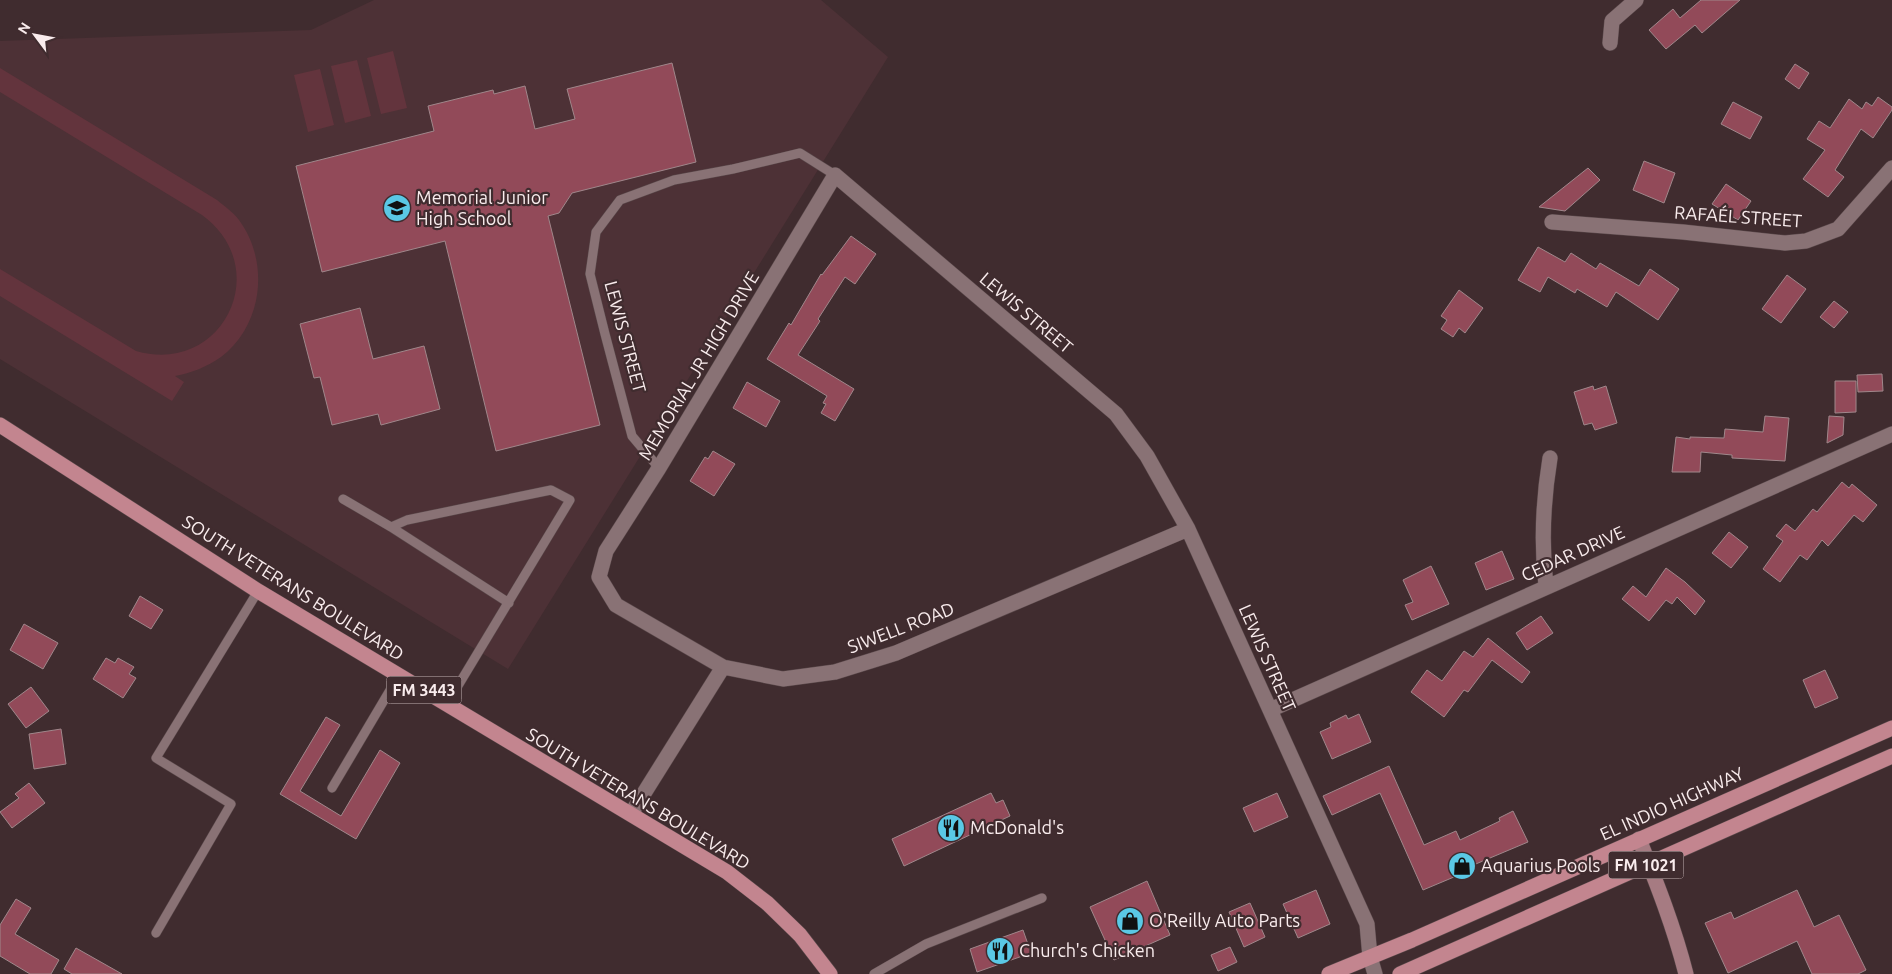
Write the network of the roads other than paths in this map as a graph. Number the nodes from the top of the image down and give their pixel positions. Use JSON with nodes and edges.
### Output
{"nodes":[{"id":1,"x":1636,"y":0,"type":"edge"},
{"id":2,"x":1610,"y":43,"type":"dead end"},
{"id":3,"x":1892,"y":168,"type":"edge"},
{"id":4,"x":835,"y":174,"type":"junction"},
{"id":5,"x":1552,"y":222,"type":"dead end"},
{"id":6,"x":0,"y":425,"type":"edge"},
{"id":7,"x":1892,"y":434,"type":"edge"},
{"id":8,"x":1550,"y":458,"type":"dead end"},
{"id":9,"x":659,"y":468,"type":"junction"},
{"id":10,"x":343,"y":499,"type":"dead end"},
{"id":11,"x":391,"y":527,"type":"junction"},
{"id":12,"x":1188,"y":529,"type":"junction"},
{"id":13,"x":599,"y":577,"type":"joint"},
{"id":14,"x":1546,"y":586,"type":"junction"},
{"id":15,"x":258,"y":591,"type":"junction"},
{"id":16,"x":509,"y":604,"type":"junction"},
{"id":17,"x":723,"y":667,"type":"junction"},
{"id":18,"x":399,"y":676,"type":"junction"},
{"id":19,"x":448,"y":704,"type":"junction"},
{"id":20,"x":1270,"y":710,"type":"junction"},
{"id":21,"x":1892,"y":728,"type":"edge"},
{"id":22,"x":1892,"y":756,"type":"edge"},
{"id":23,"x":332,"y":788,"type":"dead end"},
{"id":24,"x":630,"y":814,"type":"junction"},
{"id":25,"x":1640,"y":839,"type":"junction"},
{"id":26,"x":1649,"y":864,"type":"junction"},
{"id":27,"x":1042,"y":898,"type":"dead end"},
{"id":28,"x":156,"y":933,"type":"dead end"},
{"id":29,"x":1370,"y":957,"type":"junction"},
{"id":30,"x":830,"y":974,"type":"edge"},
{"id":31,"x":874,"y":974,"type":"edge"},
{"id":32,"x":1329,"y":974,"type":"edge"},
{"id":33,"x":1375,"y":974,"type":"edge"},
{"id":34,"x":1400,"y":974,"type":"edge"},
{"id":35,"x":1686,"y":974,"type":"edge"}],
"edges":[{"from":1,"to":2,"type":"street"},
{"from":3,"to":5,"type":"street","name":"RAFAÉL STREET"},
{"from":4,"to":9,"type":"street","name":"MEMORIAL JR HIGH DRIVE"},
{"from":4,"to":9,"type":"lane","name":"LEWIS STREET"},
{"from":4,"to":12,"type":"street","name":"LEWIS STREET"},
{"from":6,"to":15,"type":"main road","name":"SOUTH VETERANS BOULEVARD","number":"FM 3443"},
{"from":7,"to":14,"type":"street","name":"CEDAR DRIVE"},
{"from":8,"to":14,"type":"street"},
{"from":9,"to":13,"type":"street","name":"MEMORIAL JR HIGH DRIVE"},
{"from":10,"to":11,"type":"lane"},
{"from":11,"to":16,"type":"lane"},
{"from":11,"to":16,"type":"lane"},
{"from":12,"to":17,"type":"street","name":"SIWELL ROAD"},
{"from":12,"to":20,"type":"street","name":"LEWIS STREET"},
{"from":13,"to":17,"type":"street","name":"SIWELL ROAD"},
{"from":14,"to":20,"type":"street","name":"CEDAR DRIVE"},
{"from":15,"to":18,"type":"main road","name":"SOUTH VETERANS BOULEVARD","number":"FM 3443"},
{"from":15,"to":28,"type":"lane"},
{"from":16,"to":19,"type":"lane"},
{"from":17,"to":24,"type":"street"},
{"from":18,"to":19,"type":"main road","name":"SOUTH VETERANS BOULEVARD","number":"FM 3443"},
{"from":18,"to":23,"type":"lane"},
{"from":19,"to":24,"type":"main road","name":"SOUTH VETERANS BOULEVARD","number":"FM 3443"},
{"from":20,"to":29,"type":"street","name":"LEWIS STREET"},
{"from":21,"to":25,"type":"main road","name":"EL INDIO HIGHWAY","number":"FM 1021"},
{"from":22,"to":26,"type":"main road","number":"FM 1021"},
{"from":24,"to":30,"type":"main road","name":"SOUTH VETERANS BOULEVARD","number":"FM 3443"},
{"from":25,"to":26,"type":"street"},
{"from":25,"to":29,"type":"main road","name":"EL INDIO HIGHWAY","number":"FM 1021"},
{"from":26,"to":34,"type":"main road","number":"FM 1021"},
{"from":26,"to":35,"type":"street"},
{"from":27,"to":31,"type":"lane"},
{"from":29,"to":32,"type":"main road","name":"EL INDIO HIGHWAY","number":"FM 1021"},
{"from":29,"to":33,"type":"street","name":"LEWIS STREET"}]}
